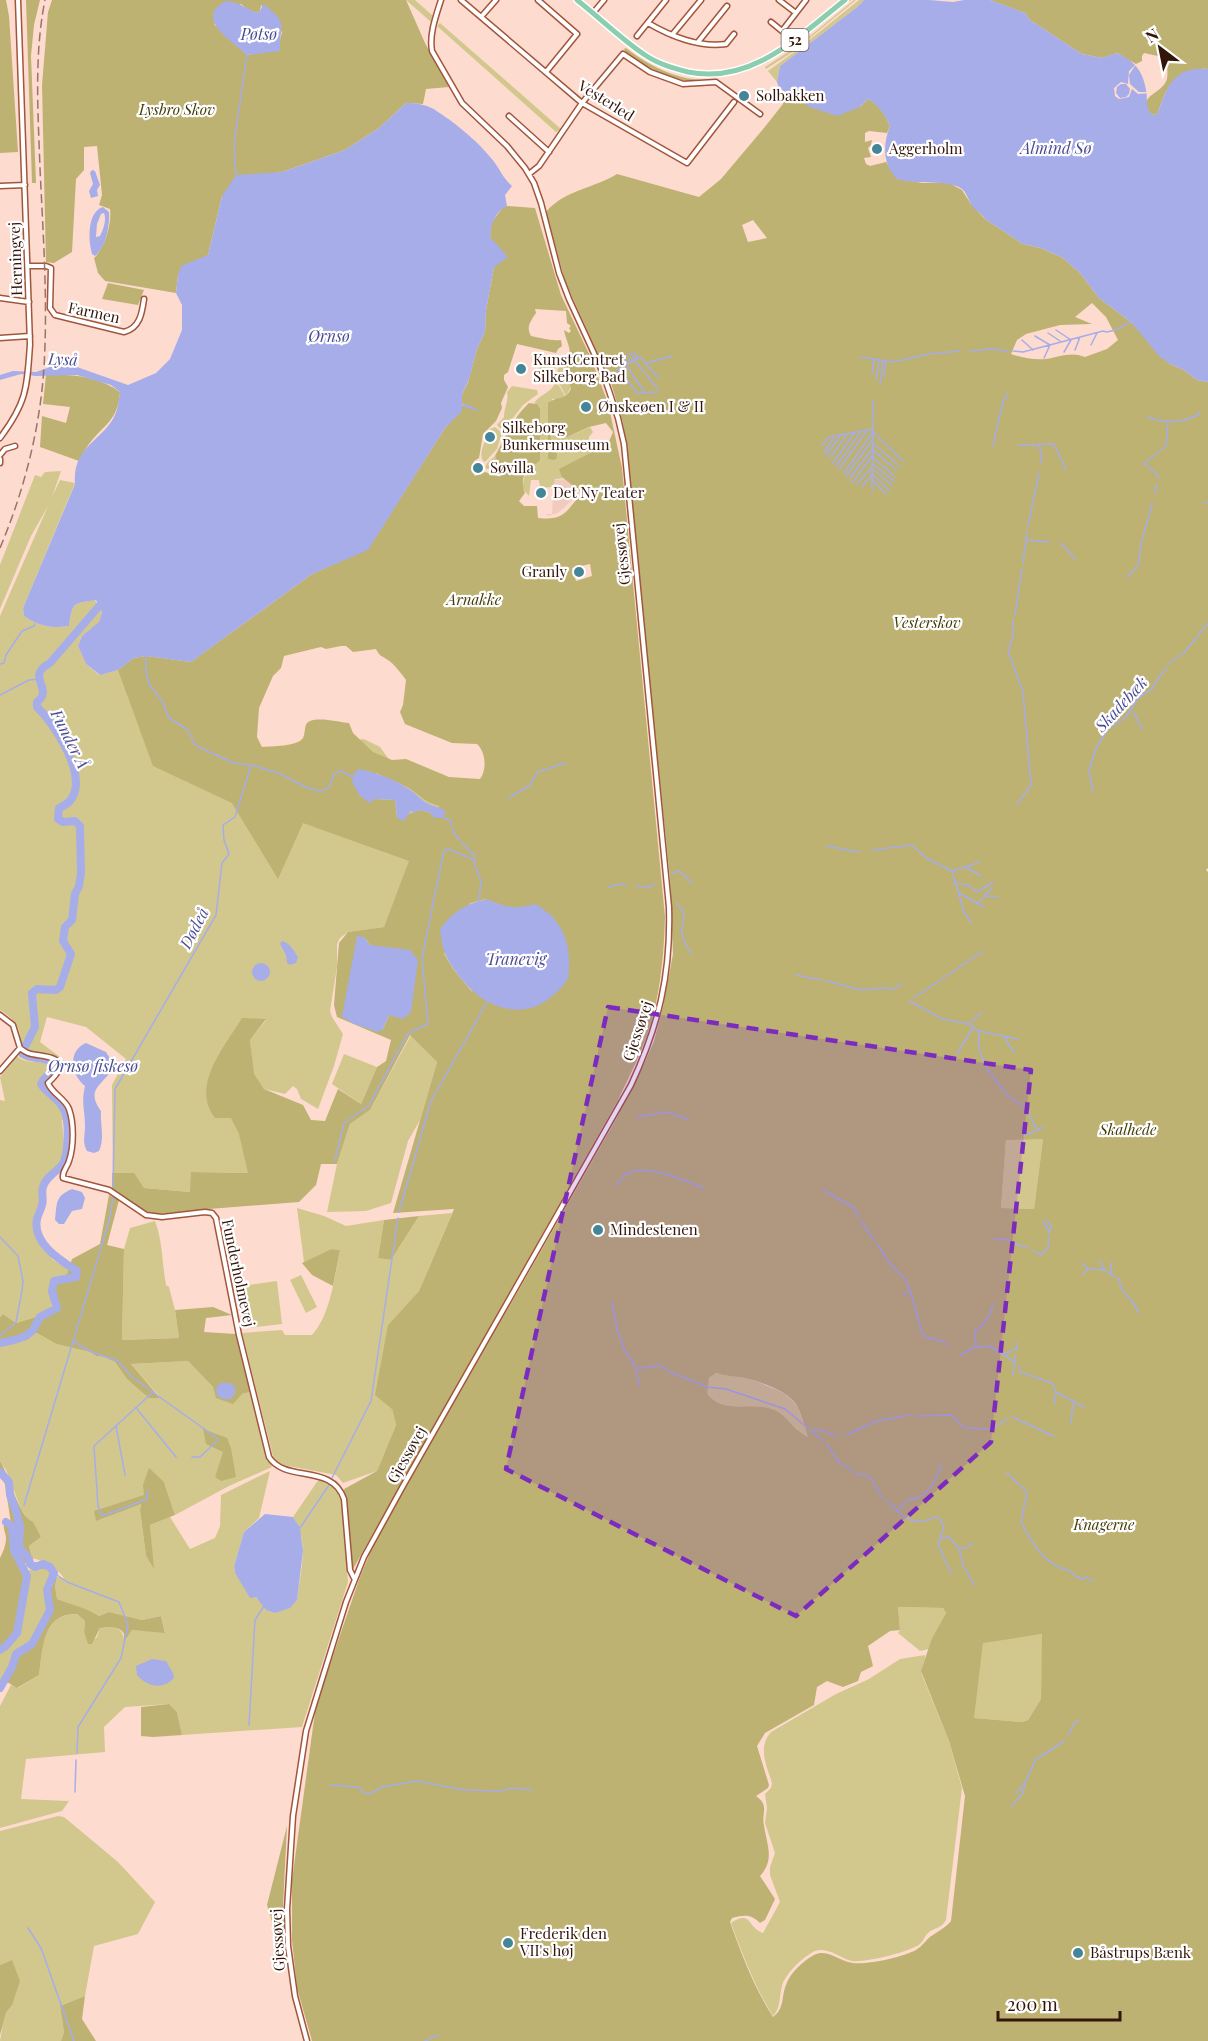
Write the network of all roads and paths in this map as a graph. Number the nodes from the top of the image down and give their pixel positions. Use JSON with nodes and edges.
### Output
{"nodes":[{"id":1,"x":18,"y":0,"type":"edge"},
{"id":2,"x":441,"y":0,"type":"edge"},
{"id":3,"x":461,"y":0,"type":"edge"},
{"id":4,"x":496,"y":0,"type":"edge"},
{"id":5,"x":538,"y":0,"type":"edge"},
{"id":6,"x":577,"y":0,"type":"edge"},
{"id":7,"x":604,"y":0,"type":"edge"},
{"id":8,"x":666,"y":0,"type":"edge"},
{"id":9,"x":701,"y":0,"type":"edge"},
{"id":10,"x":779,"y":0,"type":"edge"},
{"id":11,"x":806,"y":0,"type":"edge"},
{"id":12,"x":845,"y":0,"type":"edge"},
{"id":13,"x":727,"y":6,"type":"dead end"},
{"id":14,"x":593,"y":13,"type":"junction"},
{"id":15,"x":796,"y":13,"type":"junction"},
{"id":16,"x":481,"y":17,"type":"junction"},
{"id":17,"x":771,"y":22,"type":"dead end"},
{"id":18,"x":648,"y":23,"type":"junction"},
{"id":19,"x":735,"y":34,"type":"dead end"},
{"id":20,"x":672,"y":35,"type":"junction"},
{"id":21,"x":637,"y":36,"type":"dead end"},
{"id":22,"x":699,"y":42,"type":"junction"},
{"id":23,"x":545,"y":72,"type":"junction"},
{"id":24,"x":734,"y":102,"type":"dead end"},
{"id":25,"x":582,"y":104,"type":"junction"},
{"id":26,"x":760,"y":114,"type":"dead end"},
{"id":27,"x":509,"y":116,"type":"dead end"},
{"id":28,"x":549,"y":152,"type":"junction"},
{"id":29,"x":529,"y":174,"type":"junction"},
{"id":30,"x":25,"y":185,"type":"junction"},
{"id":31,"x":0,"y":186,"type":"edge"},
{"id":32,"x":28,"y":266,"type":"junction"},
{"id":33,"x":0,"y":298,"type":"edge"},
{"id":34,"x":144,"y":299,"type":"dead end"},
{"id":35,"x":29,"y":302,"type":"junction"},
{"id":36,"x":30,"y":336,"type":"junction"},
{"id":37,"x":0,"y":338,"type":"edge"},
{"id":38,"x":0,"y":438,"type":"edge"},
{"id":39,"x":15,"y":446,"type":"dead end"},
{"id":40,"x":0,"y":459,"type":"edge"},
{"id":41,"x":0,"y":1015,"type":"edge"},
{"id":42,"x":20,"y":1048,"type":"junction"},
{"id":43,"x":0,"y":1071,"type":"edge"},
{"id":44,"x":354,"y":1579,"type":"junction"},
{"id":45,"x":307,"y":2041,"type":"edge"}],
"edges":[{"from":1,"to":30,"type":"street","name":"Herningvej"},
{"from":2,"to":29,"type":"street","name":"Gjessøvej"},
{"from":3,"to":16,"type":"street","name":"Vesterled"},
{"from":4,"to":16,"type":"street"},
{"from":5,"to":23,"type":"street"},
{"from":6,"to":14,"type":"main road","number":"52"},
{"from":7,"to":14,"type":"street"},
{"from":8,"to":18,"type":"street"},
{"from":9,"to":20,"type":"street"},
{"from":10,"to":15,"type":"street"},
{"from":11,"to":15,"type":"street"},
{"from":12,"to":14,"type":"main road","number":"52"},
{"from":13,"to":22,"type":"street"},
{"from":15,"to":17,"type":"street"},
{"from":16,"to":23,"type":"street","name":"Vesterled"},
{"from":18,"to":20,"type":"street"},
{"from":18,"to":21,"type":"street"},
{"from":19,"to":22,"type":"street"},
{"from":20,"to":22,"type":"street"},
{"from":23,"to":25,"type":"street","name":"Vesterled"},
{"from":24,"to":25,"type":"street","name":"Vesterled"},
{"from":25,"to":26,"type":"street"},
{"from":25,"to":28,"type":"street"},
{"from":27,"to":28,"type":"street"},
{"from":28,"to":29,"type":"street"},
{"from":29,"to":44,"type":"street","name":"Gjessøvej"},
{"from":30,"to":31,"type":"street"},
{"from":30,"to":32,"type":"street","name":"Herningvej"},
{"from":32,"to":34,"type":"street","name":"Farmen"},
{"from":32,"to":35,"type":"street","name":"Herningvej"},
{"from":33,"to":35,"type":"street"},
{"from":35,"to":36,"type":"street","name":"Herningvej"},
{"from":36,"to":37,"type":"street"},
{"from":36,"to":38,"type":"street","name":"Herningvej"},
{"from":39,"to":40,"type":"street"},
{"from":41,"to":42,"type":"street"},
{"from":42,"to":43,"type":"street"},
{"from":42,"to":44,"type":"street","name":"Funderholmevej"},
{"from":44,"to":45,"type":"street","name":"Gjessøvej"}]}
